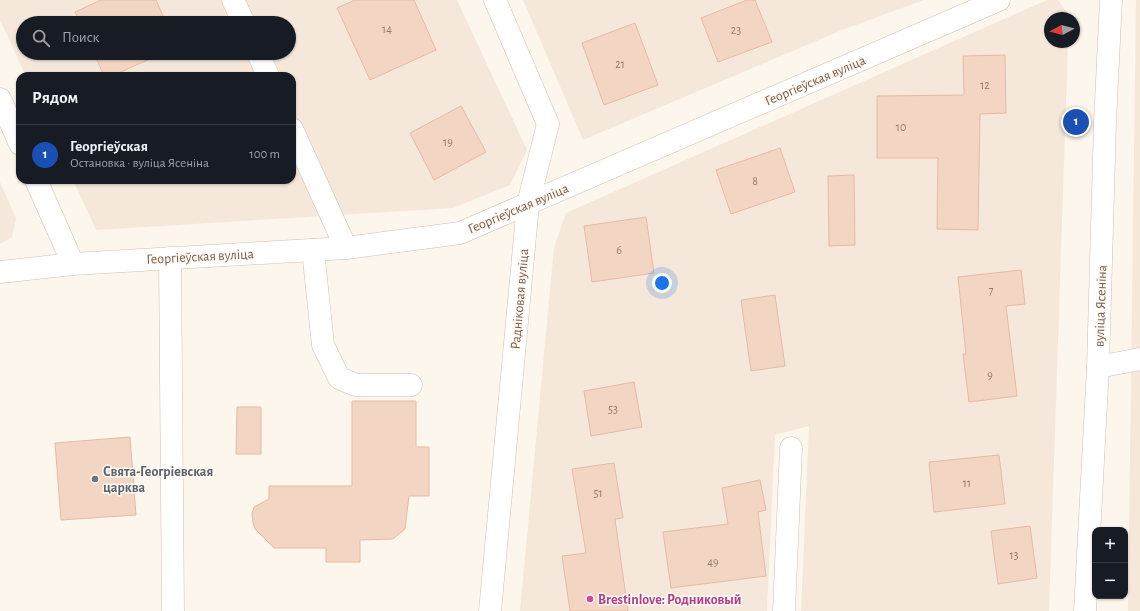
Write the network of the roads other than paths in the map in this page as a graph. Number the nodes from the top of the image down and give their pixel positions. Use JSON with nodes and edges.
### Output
{"nodes":[{"id":1,"x":234,"y":0,"type":"edge"},
{"id":2,"x":495,"y":0,"type":"edge"},
{"id":3,"x":999,"y":0,"type":"edge"},
{"id":4,"x":1111,"y":0,"type":"edge"},
{"id":5,"x":241,"y":16,"type":"edge"},
{"id":6,"x":261,"y":60,"type":"edge"},
{"id":7,"x":266,"y":72,"type":"edge"},
{"id":8,"x":0,"y":99,"type":"edge"},
{"id":9,"x":16,"y":135,"type":"edge"},
{"id":10,"x":296,"y":138,"type":"edge"},
{"id":11,"x":38,"y":184,"type":"edge"},
{"id":12,"x":528,"y":204,"type":"junction"},
{"id":13,"x":346,"y":248,"type":"junction"},
{"id":14,"x":313,"y":250,"type":"junction"},
{"id":15,"x":170,"y":258,"type":"junction"},
{"id":16,"x":73,"y":264,"type":"junction"},
{"id":17,"x":0,"y":272,"type":"edge"},
{"id":18,"x":1140,"y":359,"type":"edge"},
{"id":19,"x":1098,"y":367,"type":"junction"},
{"id":20,"x":411,"y":385,"type":"dead end"},
{"id":21,"x":791,"y":448,"type":"dead end"},
{"id":22,"x":173,"y":611,"type":"edge"},
{"id":23,"x":490,"y":611,"type":"edge"},
{"id":24,"x":784,"y":611,"type":"edge"},
{"id":25,"x":1085,"y":611,"type":"edge"}],
"edges":[{"from":1,"to":5,"type":"street"},
{"from":2,"to":12,"type":"street","name":"Радніковая вуліца"},
{"from":3,"to":12,"type":"street","name":"Георгіеўская вуліца"},
{"from":4,"to":19,"type":"street","name":"вуліца Ясеніна"},
{"from":6,"to":7,"type":"street"},
{"from":8,"to":9,"type":"street"},
{"from":10,"to":13,"type":"street"},
{"from":11,"to":16,"type":"street"},
{"from":12,"to":13,"type":"street","name":"Георгіеўская вуліца"},
{"from":12,"to":23,"type":"street","name":"Радніковая вуліца"},
{"from":13,"to":14,"type":"street","name":"Георгіеўская вуліца"},
{"from":14,"to":15,"type":"street","name":"Георгіеўская вуліца"},
{"from":14,"to":20,"type":"street"},
{"from":15,"to":16,"type":"street","name":"Георгіеўская вуліца"},
{"from":15,"to":22,"type":"street"},
{"from":16,"to":17,"type":"street","name":"Георгіеўская вуліца"},
{"from":18,"to":19,"type":"street"},
{"from":19,"to":25,"type":"street","name":"вуліца Ясеніна"},
{"from":21,"to":24,"type":"street"}]}
